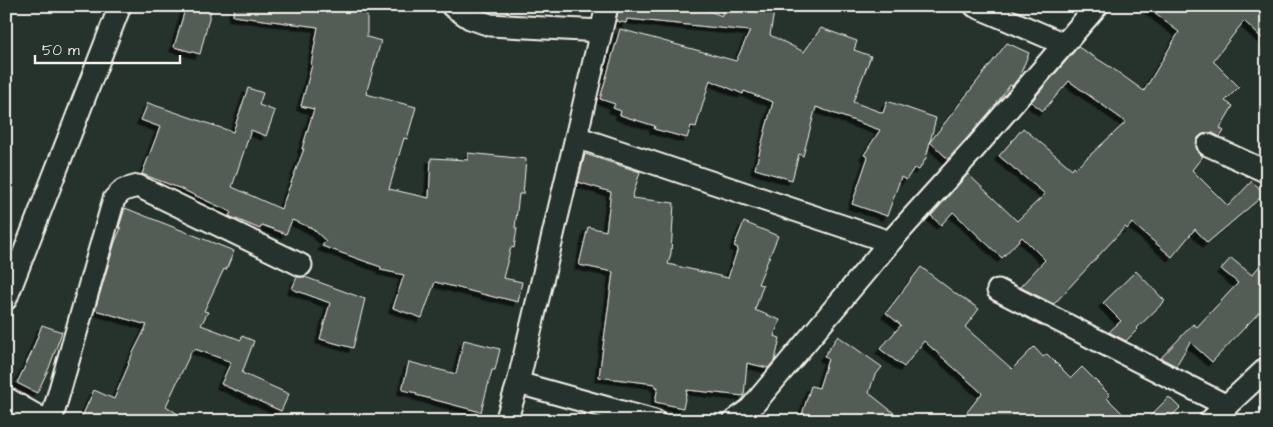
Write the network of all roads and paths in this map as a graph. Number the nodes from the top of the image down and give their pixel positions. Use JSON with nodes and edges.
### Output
{"nodes":[{"id":1,"x":120,"y":6,"type":"edge"},
{"id":2,"x":452,"y":6,"type":"edge"},
{"id":3,"x":607,"y":6,"type":"edge"},
{"id":4,"x":975,"y":6,"type":"edge"},
{"id":5,"x":1097,"y":6,"type":"edge"},
{"id":6,"x":601,"y":31,"type":"junction"},
{"id":7,"x":1064,"y":44,"type":"junction"},
{"id":8,"x":576,"y":138,"type":"junction"},
{"id":9,"x":1208,"y":145,"type":"dead end"},
{"id":10,"x":1267,"y":172,"type":"edge"},
{"id":11,"x":890,"y":242,"type":"junction"},
{"id":12,"x":300,"y":265,"type":"dead end"},
{"id":13,"x":998,"y":290,"type":"dead end"},
{"id":14,"x":6,"y":299,"type":"edge"},
{"id":15,"x":1267,"y":368,"type":"edge"},
{"id":16,"x":518,"y":383,"type":"junction"},
{"id":17,"x":6,"y":398,"type":"edge"},
{"id":18,"x":1227,"y":406,"type":"junction"},
{"id":19,"x":46,"y":421,"type":"edge"},
{"id":20,"x":51,"y":421,"type":"edge"},
{"id":21,"x":506,"y":421,"type":"edge"},
{"id":22,"x":655,"y":421,"type":"edge"},
{"id":23,"x":734,"y":421,"type":"edge"},
{"id":24,"x":1210,"y":421,"type":"edge"}],
"edges":[{"from":1,"to":14,"type":"street"},
{"from":2,"to":6,"type":"street"},
{"from":3,"to":6,"type":"street"},
{"from":4,"to":7,"type":"street"},
{"from":5,"to":7,"type":"street"},
{"from":6,"to":8,"type":"street"},
{"from":7,"to":11,"type":"street"},
{"from":8,"to":11,"type":"street"},
{"from":8,"to":16,"type":"street"},
{"from":9,"to":10,"type":"street"},
{"from":11,"to":23,"type":"street"},
{"from":12,"to":20,"type":"street"},
{"from":13,"to":18,"type":"street"},
{"from":15,"to":18,"type":"street"},
{"from":16,"to":21,"type":"street"},
{"from":16,"to":22,"type":"street"},
{"from":17,"to":19,"type":"street"},
{"from":18,"to":24,"type":"street"}]}
